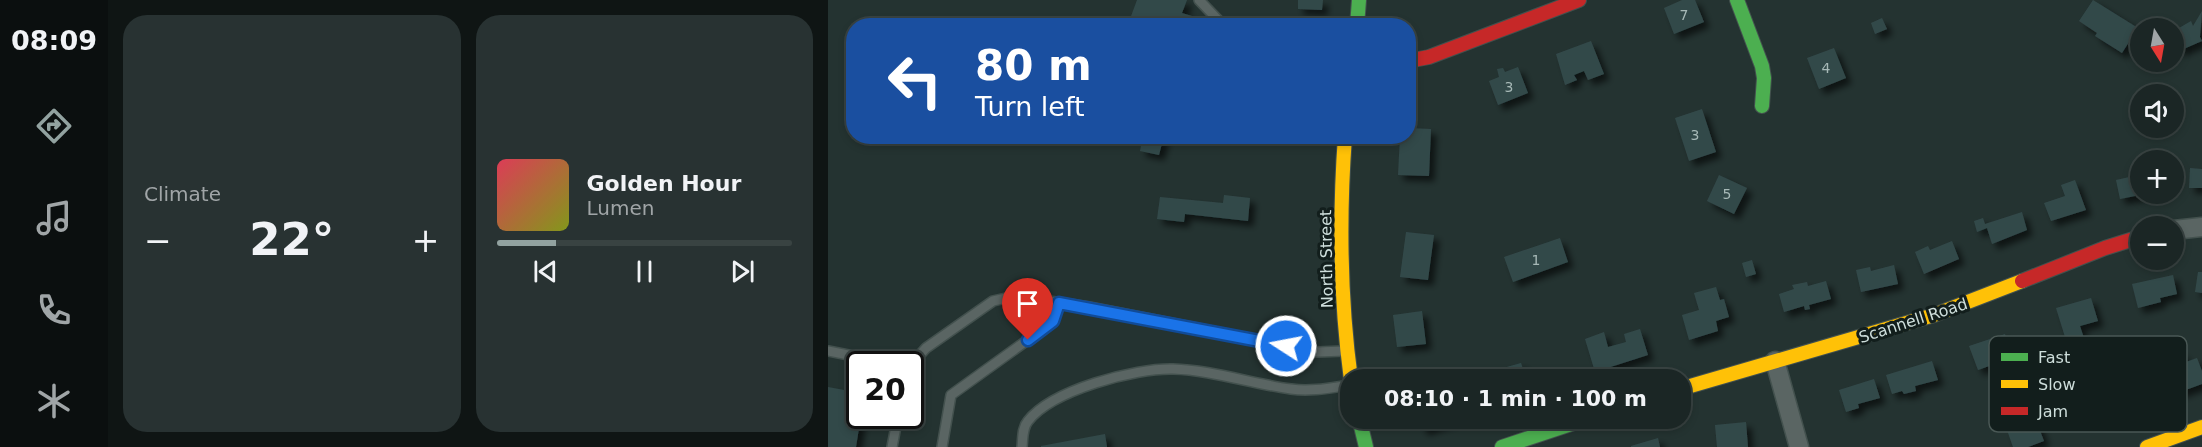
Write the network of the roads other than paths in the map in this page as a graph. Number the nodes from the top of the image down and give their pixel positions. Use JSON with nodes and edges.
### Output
{"nodes":[{"id":1,"x":1199,"y":0,"type":"edge"},
{"id":2,"x":1359,"y":0,"type":"edge"},
{"id":3,"x":1580,"y":0,"type":"edge"},
{"id":4,"x":1737,"y":0,"type":"edge"},
{"id":5,"x":1216,"y":18,"type":"edge"},
{"id":6,"x":1358,"y":18,"type":"edge"},
{"id":7,"x":1416,"y":59,"type":"edge"},
{"id":8,"x":1762,"y":106,"type":"dead end"},
{"id":9,"x":1345,"y":144,"type":"edge"},
{"id":10,"x":2202,"y":227,"type":"edge"},
{"id":11,"x":2184,"y":229,"type":"edge"},
{"id":12,"x":2130,"y":240,"type":"edge"},
{"id":13,"x":1059,"y":303,"type":"junction"},
{"id":14,"x":828,"y":351,"type":"edge"},
{"id":15,"x":923,"y":351,"type":"edge"},
{"id":16,"x":1346,"y":351,"type":"junction"},
{"id":17,"x":846,"y":355,"type":"edge"},
{"id":18,"x":1775,"y":361,"type":"junction"},
{"id":19,"x":1349,"y":369,"type":"edge"},
{"id":20,"x":1691,"y":386,"type":"edge"},
{"id":21,"x":1340,"y":387,"type":"edge"},
{"id":22,"x":2202,"y":427,"type":"edge"},
{"id":23,"x":895,"y":429,"type":"edge"},
{"id":24,"x":1362,"y":429,"type":"edge"},
{"id":25,"x":1555,"y":429,"type":"edge"},
{"id":26,"x":892,"y":447,"type":"edge"},
{"id":27,"x":942,"y":447,"type":"edge"},
{"id":28,"x":1022,"y":447,"type":"edge"},
{"id":29,"x":1366,"y":447,"type":"edge"},
{"id":30,"x":1502,"y":447,"type":"edge"},
{"id":31,"x":1799,"y":447,"type":"edge"},
{"id":32,"x":2147,"y":447,"type":"edge"}],
"edges":[{"from":1,"to":5,"type":"lane"},
{"from":2,"to":6,"type":"street"},
{"from":3,"to":7,"type":"street"},
{"from":4,"to":8,"type":"street"},
{"from":9,"to":16,"type":"street","name":"North Street"},
{"from":10,"to":11,"type":"street"},
{"from":12,"to":18,"type":"street","name":"Scannell Road"},
{"from":13,"to":15,"type":"lane"},
{"from":13,"to":16,"type":"lane"},
{"from":13,"to":27,"type":"lane"},
{"from":14,"to":17,"type":"lane"},
{"from":16,"to":19,"type":"street","name":"North Street"},
{"from":18,"to":20,"type":"street","name":"Scannell Road"},
{"from":18,"to":31,"type":"street"},
{"from":21,"to":28,"type":"lane"},
{"from":22,"to":32,"type":"street"},
{"from":23,"to":26,"type":"lane"},
{"from":24,"to":29,"type":"street"},
{"from":25,"to":30,"type":"street"}]}
